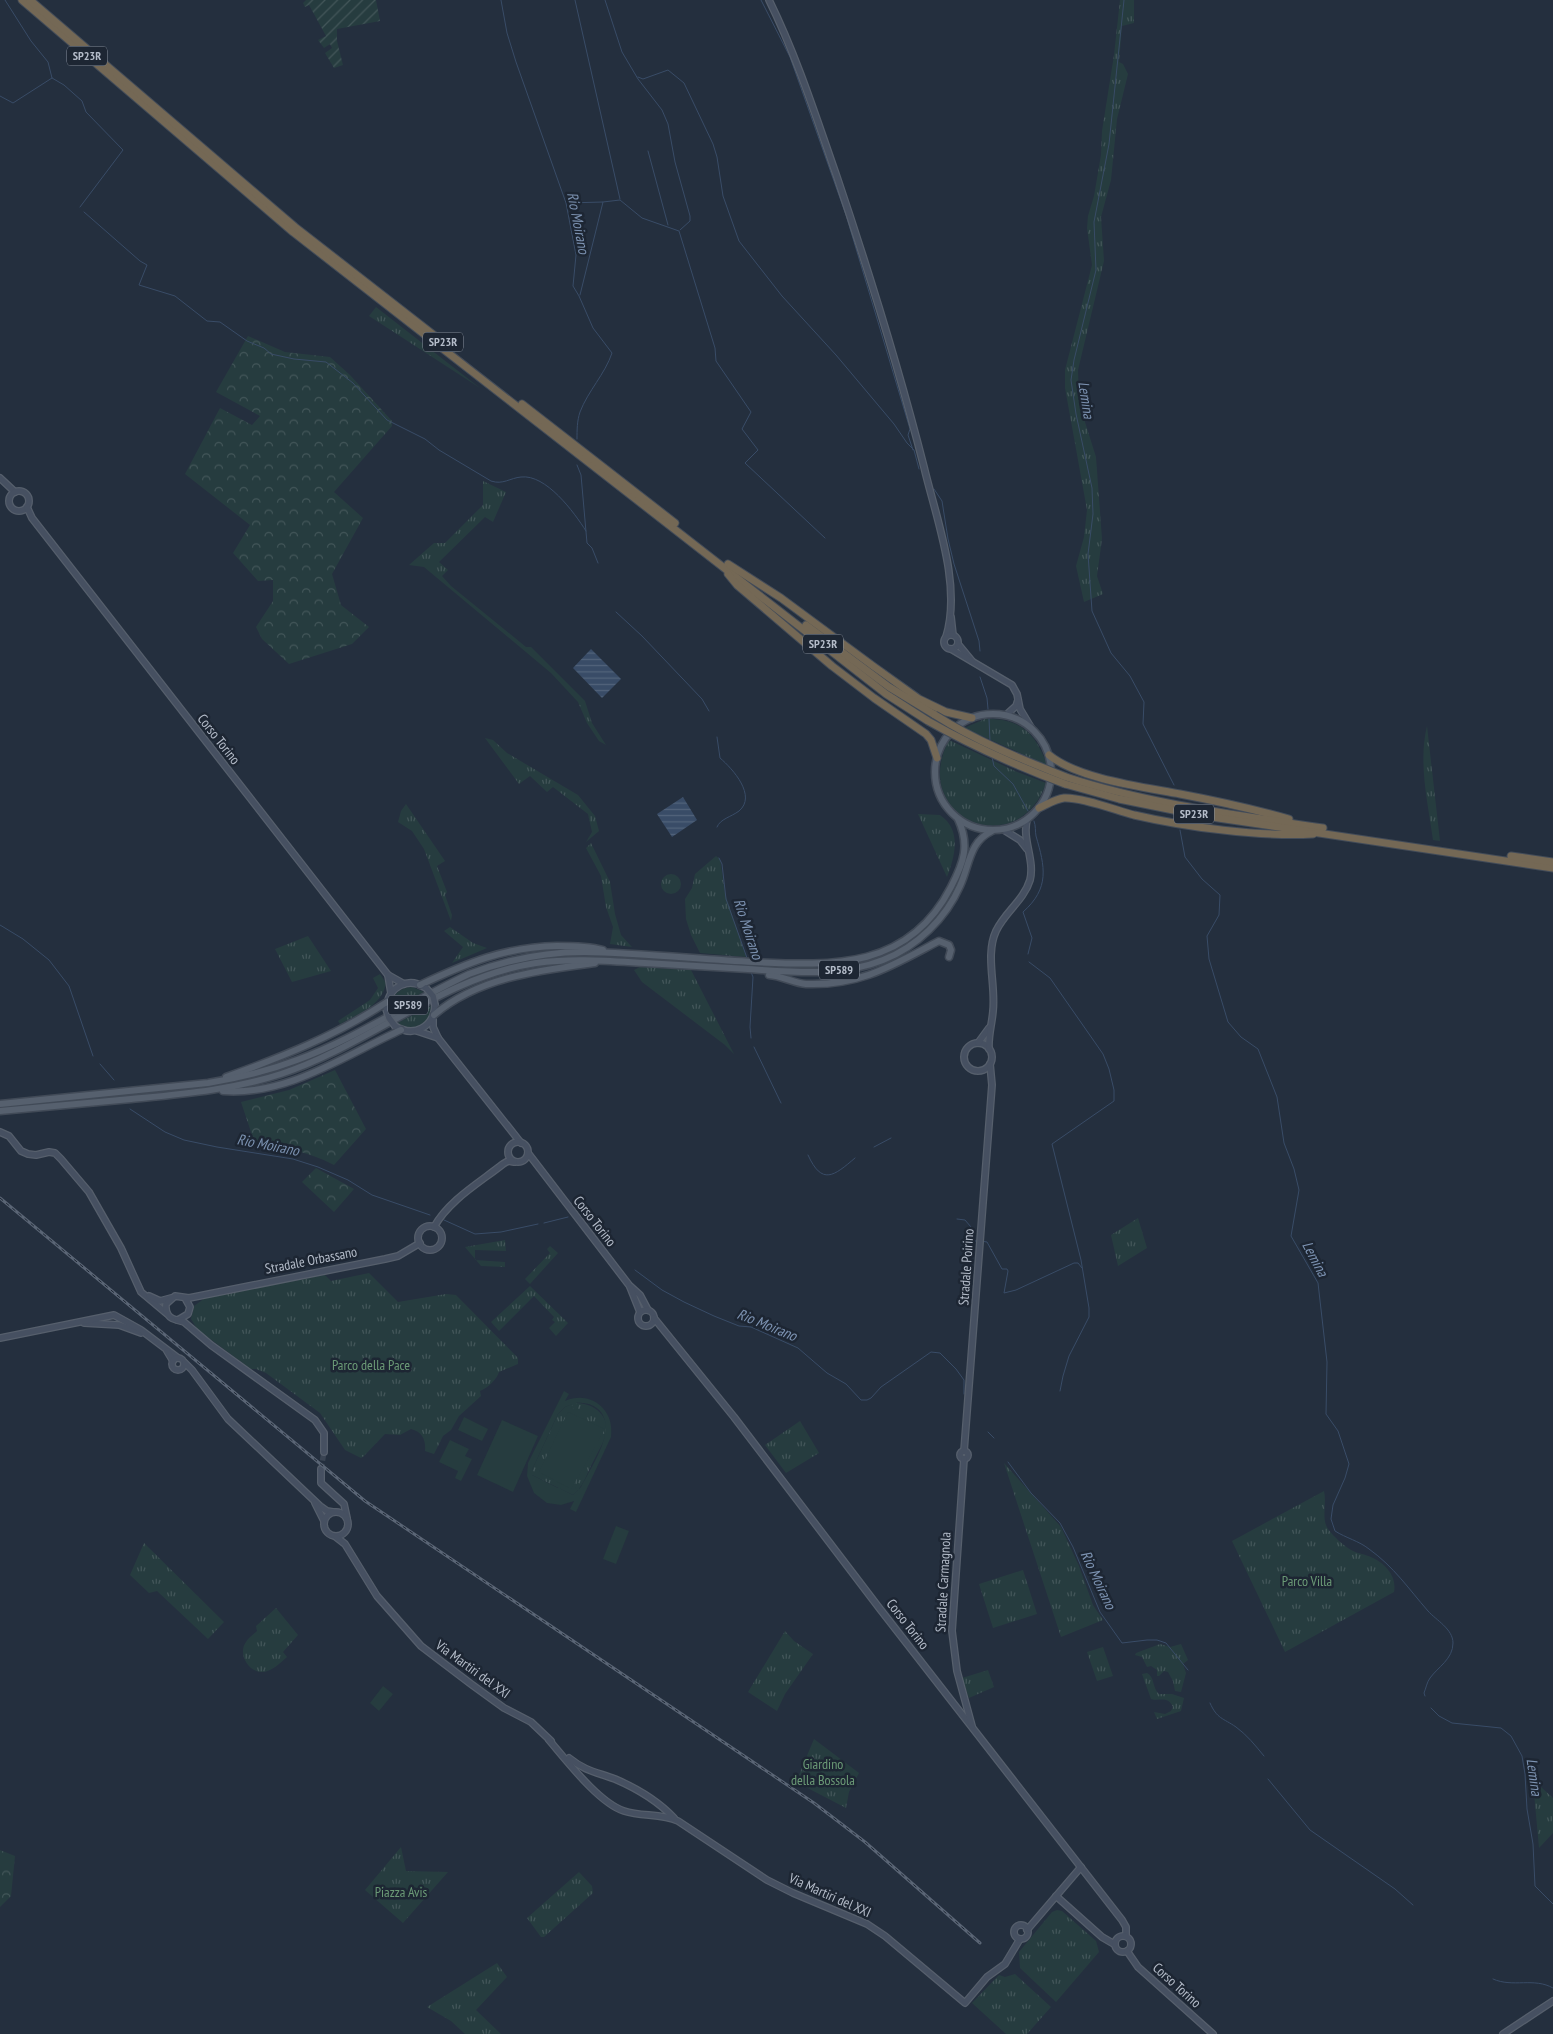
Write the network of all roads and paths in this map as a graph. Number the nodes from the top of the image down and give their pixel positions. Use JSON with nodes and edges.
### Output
{"nodes":[{"id":1,"x":22,"y":0,"type":"edge"},
{"id":2,"x":30,"y":0,"type":"edge"},
{"id":3,"x":769,"y":0,"type":"edge"},
{"id":4,"x":153,"y":110,"type":"junction"},
{"id":5,"x":0,"y":478,"type":"edge"},
{"id":6,"x":13,"y":494,"type":"junction"},
{"id":7,"x":28,"y":507,"type":"junction"},
{"id":8,"x":21,"y":512,"type":"junction"},
{"id":9,"x":32,"y":518,"type":"junction"},
{"id":10,"x":724,"y":564,"type":"junction"},
{"id":11,"x":950,"y":610,"type":"junction"},
{"id":12,"x":953,"y":635,"type":"junction"},
{"id":13,"x":946,"y":638,"type":"junction"},
{"id":14,"x":958,"y":644,"type":"junction"},
{"id":15,"x":951,"y":649,"type":"junction"},
{"id":16,"x":977,"y":666,"type":"junction"},
{"id":17,"x":1018,"y":700,"type":"junction"},
{"id":18,"x":1006,"y":716,"type":"junction"},
{"id":19,"x":972,"y":718,"type":"junction"},
{"id":20,"x":1032,"y":729,"type":"junction"},
{"id":21,"x":1049,"y":755,"type":"junction"},
{"id":22,"x":937,"y":758,"type":"junction"},
{"id":23,"x":1065,"y":780,"type":"junction"},
{"id":24,"x":1039,"y":808,"type":"junction"},
{"id":25,"x":958,"y":819,"type":"junction"},
{"id":26,"x":1027,"y":820,"type":"junction"},
{"id":27,"x":1308,"y":826,"type":"junction"},
{"id":28,"x":1004,"y":830,"type":"junction"},
{"id":29,"x":992,"y":831,"type":"junction"},
{"id":30,"x":1325,"y":833,"type":"junction"},
{"id":31,"x":1028,"y":852,"type":"junction"},
{"id":32,"x":1553,"y":862,"type":"edge"},
{"id":33,"x":1553,"y":868,"type":"edge"},
{"id":34,"x":614,"y":953,"type":"junction"},
{"id":35,"x":949,"y":957,"type":"dead end"},
{"id":36,"x":609,"y":961,"type":"junction"},
{"id":37,"x":754,"y":966,"type":"junction"},
{"id":38,"x":388,"y":975,"type":"junction"},
{"id":39,"x":404,"y":984,"type":"junction"},
{"id":40,"x":423,"y":986,"type":"junction"},
{"id":41,"x":391,"y":993,"type":"junction"},
{"id":42,"x":387,"y":1005,"type":"junction"},
{"id":43,"x":434,"y":1017,"type":"junction"},
{"id":44,"x":990,"y":1026,"type":"junction"},
{"id":45,"x":398,"y":1028,"type":"junction"},
{"id":46,"x":417,"y":1031,"type":"junction"},
{"id":47,"x":438,"y":1038,"type":"junction"},
{"id":48,"x":978,"y":1043,"type":"junction"},
{"id":49,"x":989,"y":1049,"type":"junction"},
{"id":50,"x":990,"y":1064,"type":"junction"},
{"id":51,"x":979,"y":1072,"type":"junction"},
{"id":52,"x":208,"y":1083,"type":"junction"},
{"id":53,"x":992,"y":1085,"type":"junction"},
{"id":54,"x":214,"y":1091,"type":"junction"},
{"id":55,"x":0,"y":1104,"type":"edge"},
{"id":56,"x":0,"y":1111,"type":"edge"},
{"id":57,"x":510,"y":1130,"type":"junction"},
{"id":58,"x":0,"y":1132,"type":"edge"},
{"id":59,"x":522,"y":1143,"type":"junction"},
{"id":60,"x":509,"y":1148,"type":"junction"},
{"id":61,"x":528,"y":1152,"type":"junction"},
{"id":62,"x":524,"y":1160,"type":"junction"},
{"id":63,"x":514,"y":1162,"type":"junction"},
{"id":64,"x":502,"y":1164,"type":"junction"},
{"id":65,"x":542,"y":1172,"type":"junction"},
{"id":66,"x":434,"y":1227,"type":"junction"},
{"id":67,"x":420,"y":1243,"type":"junction"},
{"id":68,"x":629,"y":1285,"type":"junction"},
{"id":69,"x":141,"y":1292,"type":"junction"},
{"id":70,"x":204,"y":1294,"type":"junction"},
{"id":71,"x":171,"y":1298,"type":"junction"},
{"id":72,"x":185,"y":1298,"type":"junction"},
{"id":73,"x":190,"y":1309,"type":"junction"},
{"id":74,"x":648,"y":1310,"type":"junction"},
{"id":75,"x":640,"y":1312,"type":"junction"},
{"id":76,"x":168,"y":1315,"type":"junction"},
{"id":77,"x":654,"y":1318,"type":"junction"},
{"id":78,"x":174,"y":1320,"type":"junction"},
{"id":79,"x":650,"y":1325,"type":"junction"},
{"id":80,"x":664,"y":1330,"type":"junction"},
{"id":81,"x":0,"y":1338,"type":"edge"},
{"id":82,"x":211,"y":1344,"type":"junction"},
{"id":83,"x":175,"y":1360,"type":"junction"},
{"id":84,"x":184,"y":1366,"type":"junction"},
{"id":85,"x":324,"y":1452,"type":"tunnel mouth"},
{"id":86,"x":964,"y":1458,"type":"joint"},
{"id":87,"x":321,"y":1469,"type":"tunnel mouth"},
{"id":88,"x":340,"y":1498,"type":"junction"},
{"id":89,"x":312,"y":1499,"type":"junction"},
{"id":90,"x":336,"y":1512,"type":"junction"},
{"id":91,"x":348,"y":1519,"type":"junction"},
{"id":92,"x":324,"y":1521,"type":"junction"},
{"id":93,"x":348,"y":1529,"type":"junction"},
{"id":94,"x":336,"y":1537,"type":"junction"},
{"id":95,"x":356,"y":1561,"type":"junction"},
{"id":96,"x":972,"y":1728,"type":"junction"},
{"id":97,"x":549,"y":1740,"type":"junction"},
{"id":98,"x":678,"y":1821,"type":"junction"},
{"id":99,"x":1081,"y":1867,"type":"junction"},
{"id":100,"x":1056,"y":1896,"type":"junction"},
{"id":101,"x":1027,"y":1930,"type":"junction"},
{"id":102,"x":1126,"y":1936,"type":"junction"},
{"id":103,"x":1020,"y":1940,"type":"junction"},
{"id":104,"x":1114,"y":1944,"type":"junction"},
{"id":105,"x":1127,"y":1951,"type":"junction"},
{"id":106,"x":1553,"y":2001,"type":"edge"},
{"id":107,"x":1213,"y":2034,"type":"edge"},
{"id":108,"x":1503,"y":2034,"type":"edge"}],
"edges":[{"from":1,"to":4,"type":"highway","number":"SP23R"},
{"from":2,"to":4,"type":"highway","number":"SP23R"},
{"from":3,"to":11,"type":"main road"},
{"from":4,"to":10,"type":"highway","number":"SP23R"},
{"from":5,"to":6,"type":"main road"},
{"from":6,"to":7,"type":"main road"},
{"from":6,"to":8,"type":"main road"},
{"from":7,"to":8,"type":"main road"},
{"from":7,"to":9,"type":"main road"},
{"from":8,"to":9,"type":"main road"},
{"from":9,"to":38,"type":"main road","name":"Corso Torino"},
{"from":10,"to":19,"type":"highway"},
{"from":10,"to":22,"type":"highway"},
{"from":10,"to":23,"type":"highway","number":"SP23R","bridge":true},
{"from":10,"to":23,"type":"highway","number":"SP23R","bridge":true},
{"from":11,"to":12,"type":"main road"},
{"from":11,"to":13,"type":"main road"},
{"from":12,"to":13,"type":"main road"},
{"from":12,"to":14,"type":"main road"},
{"from":13,"to":15,"type":"main road"},
{"from":14,"to":15,"type":"main road"},
{"from":14,"to":16,"type":"main road"},
{"from":15,"to":16,"type":"main road"},
{"from":16,"to":17,"type":"main road"},
{"from":17,"to":18,"type":"main road"},
{"from":17,"to":20,"type":"main road"},
{"from":18,"to":19,"type":"main road"},
{"from":18,"to":20,"type":"main road"},
{"from":19,"to":22,"type":"main road"},
{"from":20,"to":21,"type":"main road"},
{"from":21,"to":24,"type":"main road"},
{"from":21,"to":27,"type":"highway"},
{"from":22,"to":25,"type":"main road"},
{"from":23,"to":27,"type":"highway","number":"SP23R"},
{"from":23,"to":30,"type":"highway","number":"SP23R"},
{"from":24,"to":26,"type":"main road"},
{"from":24,"to":30,"type":"highway"},
{"from":25,"to":29,"type":"main road"},
{"from":25,"to":37,"type":"main road","number":"SP589"},
{"from":26,"to":28,"type":"main road"},
{"from":26,"to":31,"type":"main road"},
{"from":27,"to":32,"type":"highway","number":"SP23R"},
{"from":28,"to":29,"type":"main road"},
{"from":28,"to":31,"type":"main road"},
{"from":29,"to":37,"type":"main road","number":"SP589"},
{"from":30,"to":33,"type":"highway","number":"SP23R"},
{"from":31,"to":44,"type":"main road"},
{"from":34,"to":37,"type":"main road","number":"SP589"},
{"from":34,"to":40,"type":"main road"},
{"from":34,"to":52,"type":"main road","number":"SP589"},
{"from":35,"to":37,"type":"main road"},
{"from":36,"to":37,"type":"main road","number":"SP589"},
{"from":36,"to":43,"type":"main road"},
{"from":36,"to":54,"type":"main road","number":"SP589"},
{"from":38,"to":39,"type":"main road"},
{"from":38,"to":41,"type":"main road"},
{"from":39,"to":40,"type":"main road"},
{"from":39,"to":41,"type":"main road"},
{"from":40,"to":43,"type":"main road","bridge":true},
{"from":41,"to":42,"type":"main road"},
{"from":42,"to":45,"type":"main road","bridge":true},
{"from":42,"to":52,"type":"main road"},
{"from":43,"to":46,"type":"main road"},
{"from":43,"to":47,"type":"main road"},
{"from":44,"to":48,"type":"main road"},
{"from":44,"to":49,"type":"main road"},
{"from":45,"to":46,"type":"main road"},
{"from":45,"to":54,"type":"main road"},
{"from":46,"to":47,"type":"main road"},
{"from":47,"to":57,"type":"main road"},
{"from":48,"to":49,"type":"main road"},
{"from":48,"to":51,"type":"main road"},
{"from":49,"to":50,"type":"main road"},
{"from":50,"to":51,"type":"main road"},
{"from":50,"to":53,"type":"main road","name":"Stradale Poirino"},
{"from":51,"to":53,"type":"main road"},
{"from":52,"to":55,"type":"main road","number":"SP589"},
{"from":53,"to":86,"type":"main road","name":"Stradale Poirino"},
{"from":54,"to":56,"type":"main road","number":"SP589"},
{"from":57,"to":59,"type":"main road"},
{"from":57,"to":60,"type":"main road"},
{"from":58,"to":69,"type":"main road"},
{"from":59,"to":60,"type":"main road"},
{"from":59,"to":61,"type":"main road"},
{"from":60,"to":63,"type":"main road"},
{"from":60,"to":64,"type":"main road"},
{"from":61,"to":62,"type":"main road"},
{"from":61,"to":65,"type":"main road","name":"Corso Torino"},
{"from":62,"to":63,"type":"main road"},
{"from":62,"to":65,"type":"main road","name":"Corso Torino"},
{"from":63,"to":64,"type":"main road"},
{"from":64,"to":66,"type":"main road"},
{"from":65,"to":68,"type":"main road","name":"Corso Torino"},
{"from":66,"to":67,"type":"main road"},
{"from":66,"to":67,"type":"main road"},
{"from":67,"to":70,"type":"main road","name":"Stradale Orbassano"},
{"from":68,"to":74,"type":"main road","name":"Corso Torino"},
{"from":68,"to":75,"type":"main road","name":"Corso Torino"},
{"from":69,"to":71,"type":"main road"},
{"from":69,"to":76,"type":"main road"},
{"from":70,"to":72,"type":"main road","name":"Stradale Orbassano"},
{"from":70,"to":73,"type":"main road"},
{"from":71,"to":72,"type":"main road"},
{"from":71,"to":76,"type":"main road"},
{"from":72,"to":73,"type":"main road"},
{"from":73,"to":78,"type":"main road"},
{"from":73,"to":82,"type":"main road"},
{"from":74,"to":75,"type":"main road"},
{"from":74,"to":77,"type":"main road"},
{"from":75,"to":79,"type":"main road"},
{"from":76,"to":78,"type":"main road"},
{"from":77,"to":79,"type":"main road"},
{"from":77,"to":80,"type":"main road","name":"Corso Torino"},
{"from":78,"to":82,"type":"main road"},
{"from":79,"to":80,"type":"main road"},
{"from":80,"to":96,"type":"main road","name":"Corso Torino"},
{"from":81,"to":83,"type":"main road"},
{"from":82,"to":85,"type":"main road"},
{"from":83,"to":84,"type":"main road"},
{"from":83,"to":84,"type":"main road"},
{"from":84,"to":89,"type":"main road","name":"Via Martiri del XXI"},
{"from":86,"to":96,"type":"main road","name":"Stradale Carmagnola"},
{"from":87,"to":88,"type":"main road"},
{"from":88,"to":90,"type":"main road"},
{"from":88,"to":91,"type":"main road"},
{"from":89,"to":90,"type":"main road","name":"Via Martiri del XXI"},
{"from":89,"to":92,"type":"main road","name":"Via Martiri del XXI"},
{"from":90,"to":91,"type":"main road","name":"Via Martiri del XXI"},
{"from":90,"to":92,"type":"main road"},
{"from":91,"to":93,"type":"main road","name":"Via Martiri del XXI"},
{"from":92,"to":94,"type":"main road","name":"Via Martiri del XXI"},
{"from":93,"to":94,"type":"main road"},
{"from":93,"to":95,"type":"main road","name":"Via Martiri del XXI"},
{"from":94,"to":95,"type":"main road","name":"Via Martiri del XXI"},
{"from":95,"to":97,"type":"main road","name":"Via Martiri del XXI"},
{"from":96,"to":99,"type":"main road","name":"Corso Torino"},
{"from":97,"to":98,"type":"main road","name":"Via Martiri del XXI"},
{"from":97,"to":98,"type":"main road","name":"Via Martiri del XXI"},
{"from":98,"to":103,"type":"main road","name":"Via Martiri del XXI"},
{"from":99,"to":100,"type":"main road"},
{"from":99,"to":102,"type":"main road","name":"Corso Torino"},
{"from":100,"to":101,"type":"main road"},
{"from":100,"to":104,"type":"main road"},
{"from":101,"to":103,"type":"main road"},
{"from":101,"to":103,"type":"main road"},
{"from":102,"to":104,"type":"main road"},
{"from":102,"to":105,"type":"main road"},
{"from":104,"to":105,"type":"main road"},
{"from":105,"to":107,"type":"main road","name":"Corso Torino"},
{"from":106,"to":108,"type":"main road"}]}
